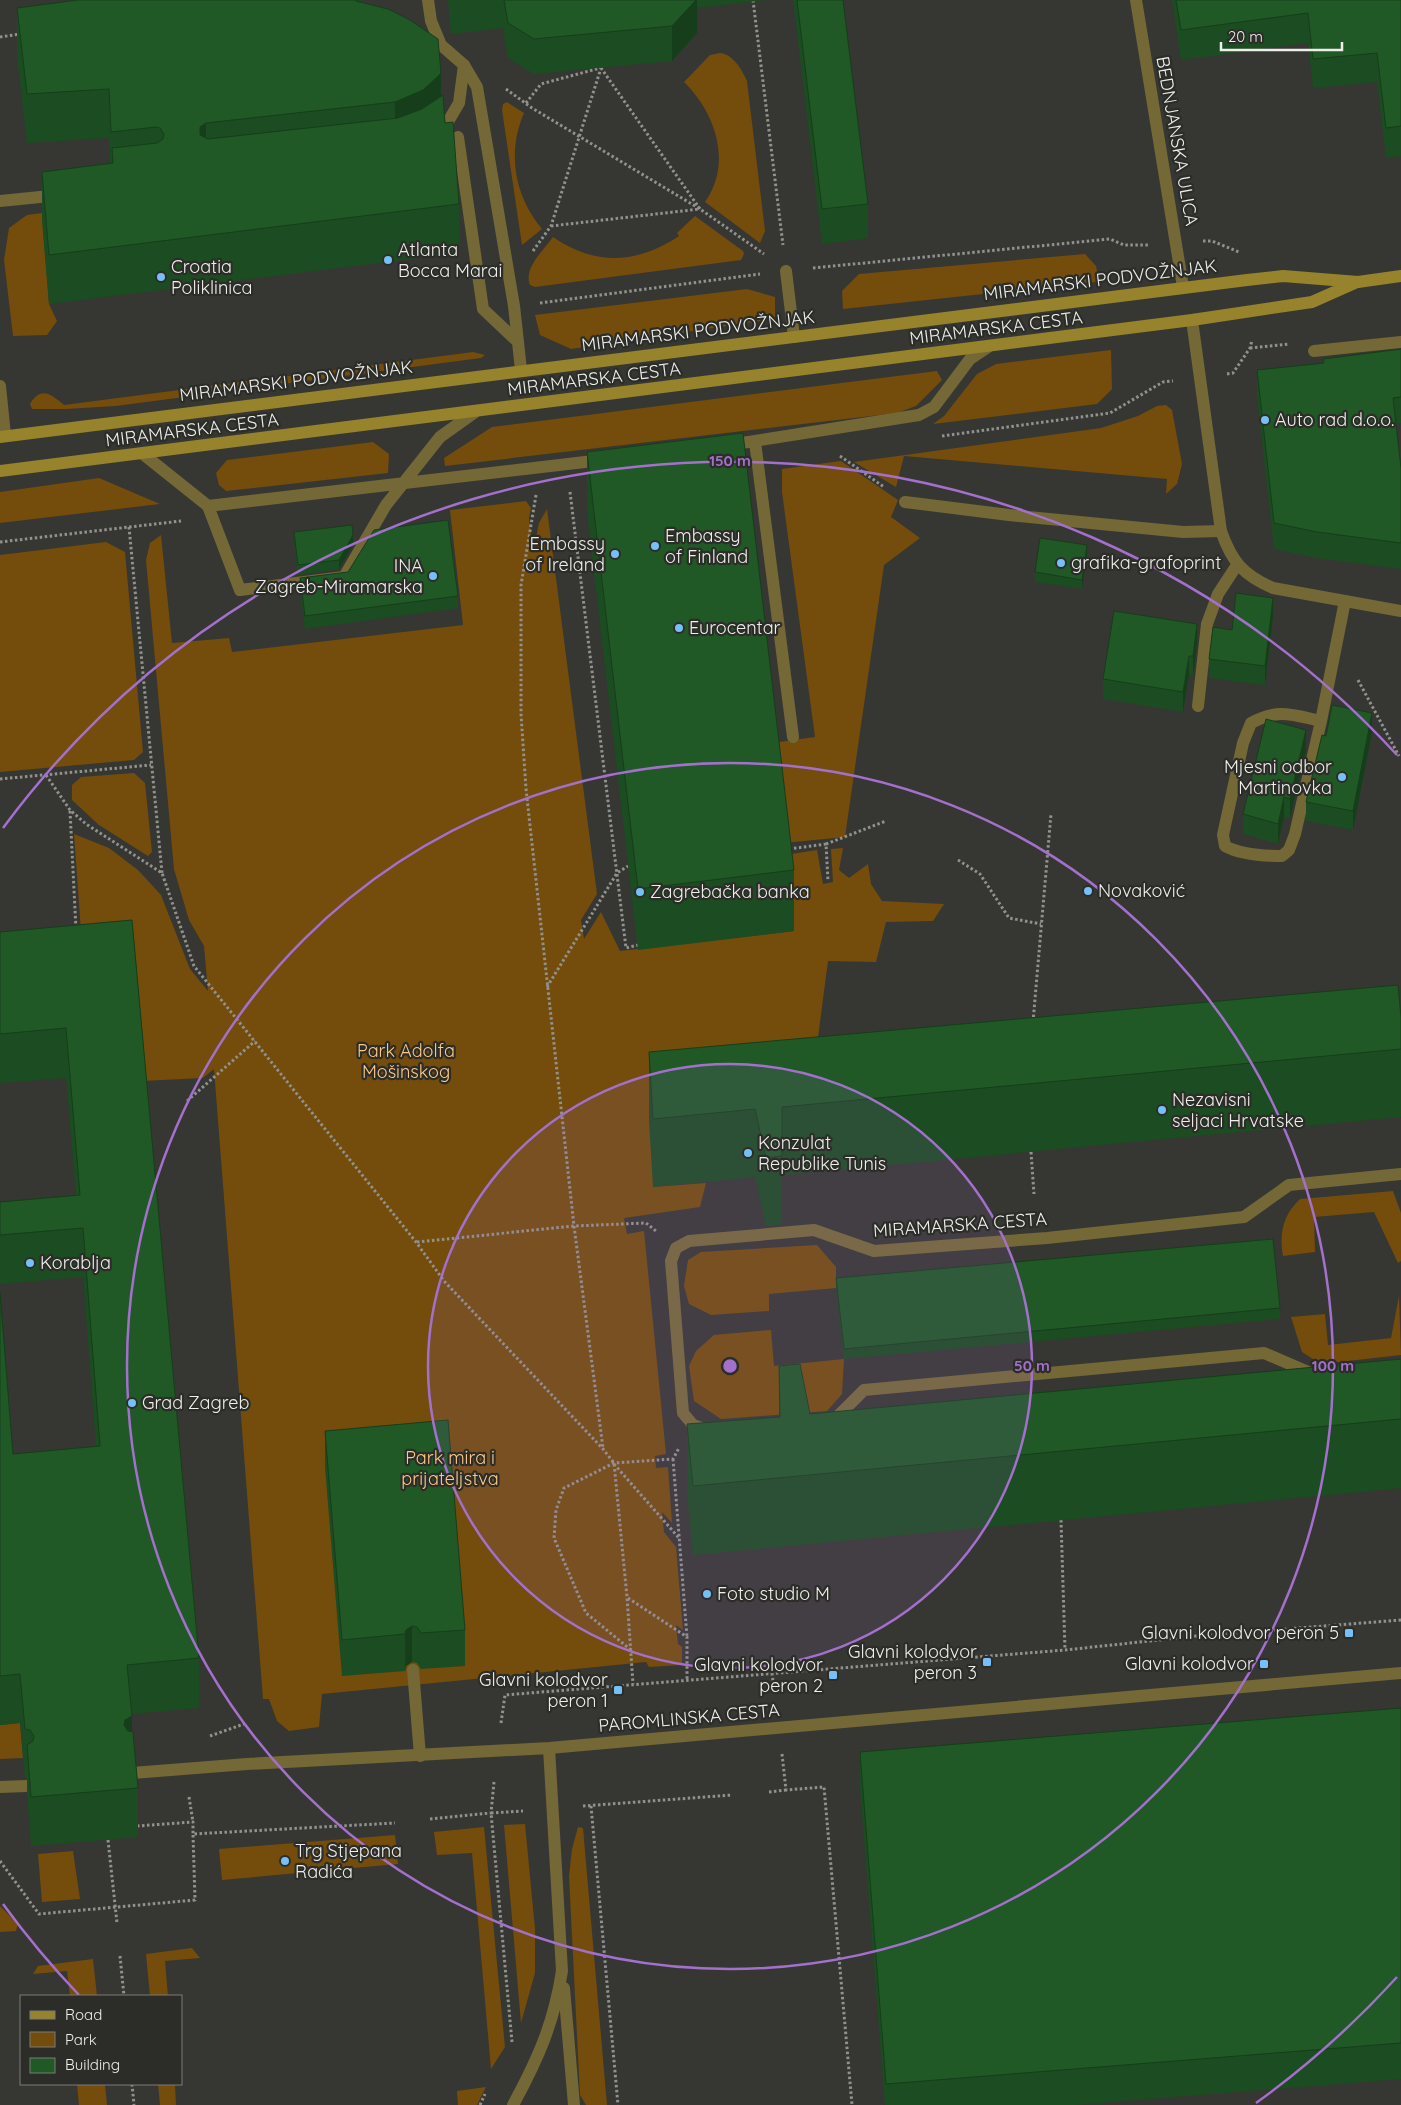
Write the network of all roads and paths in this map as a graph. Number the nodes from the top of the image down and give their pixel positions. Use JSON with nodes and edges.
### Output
{"nodes":[{"id":1,"x":428,"y":0,"type":"edge"},
{"id":2,"x":752,"y":0,"type":"edge"},
{"id":3,"x":1136,"y":0,"type":"edge"},
{"id":4,"x":30,"y":33,"type":"edge"},
{"id":5,"x":0,"y":37,"type":"edge"},
{"id":6,"x":464,"y":65,"type":"junction"},
{"id":7,"x":601,"y":68,"type":"junction"},
{"id":8,"x":477,"y":87,"type":"junction"},
{"id":9,"x":526,"y":103,"type":"junction"},
{"id":10,"x":578,"y":135,"type":"junction"},
{"id":11,"x":458,"y":137,"type":"dead end"},
{"id":12,"x":428,"y":146,"type":"edge"},
{"id":13,"x":77,"y":194,"type":"edge"},
{"id":14,"x":0,"y":201,"type":"edge"},
{"id":15,"x":700,"y":209,"type":"junction"},
{"id":16,"x":1206,"y":241,"type":"dead end"},
{"id":17,"x":1151,"y":245,"type":"dead end"},
{"id":18,"x":1243,"y":253,"type":"dead end"},
{"id":19,"x":786,"y":271,"type":"junction"},
{"id":20,"x":1401,"y":276,"type":"edge"},
{"id":21,"x":1358,"y":282,"type":"junction"},
{"id":22,"x":1183,"y":287,"type":"junction"},
{"id":23,"x":534,"y":303,"type":"dead end"},
{"id":24,"x":1192,"y":320,"type":"junction"},
{"id":25,"x":1254,"y":333,"type":"dead end"},
{"id":26,"x":794,"y":337,"type":"junction"},
{"id":27,"x":518,"y":342,"type":"junction"},
{"id":28,"x":1401,"y":342,"type":"edge"},
{"id":29,"x":988,"y":347,"type":"junction"},
{"id":30,"x":1250,"y":348,"type":"junction"},
{"id":31,"x":1314,"y":351,"type":"joint"},
{"id":32,"x":521,"y":370,"type":"junction"},
{"id":33,"x":1233,"y":373,"type":"dead end"},
{"id":34,"x":1163,"y":382,"type":"dead end"},
{"id":35,"x":0,"y":386,"type":"edge"},
{"id":36,"x":475,"y":412,"type":"junction"},
{"id":37,"x":3,"y":436,"type":"edge"},
{"id":38,"x":932,"y":437,"type":"dead end"},
{"id":39,"x":755,"y":442,"type":"junction"},
{"id":40,"x":717,"y":447,"type":"edge"},
{"id":41,"x":832,"y":451,"type":"dead end"},
{"id":42,"x":143,"y":454,"type":"junction"},
{"id":43,"x":612,"y":459,"type":"edge"},
{"id":44,"x":0,"y":471,"type":"edge"},
{"id":45,"x":404,"y":483,"type":"junction"},
{"id":46,"x":569,"y":484,"type":"dead end"},
{"id":47,"x":537,"y":488,"type":"dead end"},
{"id":48,"x":905,"y":502,"type":"joint"},
{"id":49,"x":208,"y":506,"type":"junction"},
{"id":50,"x":186,"y":521,"type":"dead end"},
{"id":51,"x":129,"y":527,"type":"junction"},
{"id":52,"x":1221,"y":531,"type":"junction"},
{"id":53,"x":0,"y":542,"type":"edge"},
{"id":54,"x":1237,"y":565,"type":"junction"},
{"id":55,"x":1345,"y":601,"type":"junction"},
{"id":56,"x":1401,"y":611,"type":"edge"},
{"id":57,"x":1354,"y":673,"type":"dead end"},
{"id":58,"x":1198,"y":706,"type":"dead end"},
{"id":59,"x":1322,"y":721,"type":"junction"},
{"id":60,"x":793,"y":736,"type":"dead end"},
{"id":61,"x":1398,"y":756,"type":"dead end"},
{"id":62,"x":151,"y":764,"type":"junction"},
{"id":63,"x":46,"y":775,"type":"junction"},
{"id":64,"x":0,"y":779,"type":"edge"},
{"id":65,"x":70,"y":810,"type":"junction"},
{"id":66,"x":1051,"y":814,"type":"dead end"},
{"id":67,"x":886,"y":821,"type":"dead end"},
{"id":68,"x":826,"y":844,"type":"junction"},
{"id":69,"x":784,"y":849,"type":"edge"},
{"id":70,"x":958,"y":860,"type":"dead end"},
{"id":71,"x":628,"y":866,"type":"edge"},
{"id":72,"x":162,"y":873,"type":"junction"},
{"id":73,"x":617,"y":873,"type":"junction"},
{"id":74,"x":828,"y":881,"type":"dead end"},
{"id":75,"x":1041,"y":924,"type":"junction"},
{"id":76,"x":77,"y":938,"type":"edge"},
{"id":77,"x":638,"y":945,"type":"edge"},
{"id":78,"x":547,"y":988,"type":"junction"},
{"id":79,"x":1032,"y":1024,"type":"edge"},
{"id":80,"x":255,"y":1041,"type":"junction"},
{"id":81,"x":187,"y":1101,"type":"dead end"},
{"id":82,"x":1031,"y":1152,"type":"edge"},
{"id":83,"x":1401,"y":1174,"type":"edge"},
{"id":84,"x":1034,"y":1194,"type":"dead end"},
{"id":85,"x":574,"y":1226,"type":"junction"},
{"id":86,"x":416,"y":1242,"type":"junction"},
{"id":87,"x":676,"y":1248,"type":"junction"},
{"id":88,"x":1327,"y":1375,"type":"edge"},
{"id":89,"x":822,"y":1423,"type":"edge"},
{"id":90,"x":693,"y":1425,"type":"junction"},
{"id":91,"x":721,"y":1431,"type":"edge"},
{"id":92,"x":604,"y":1449,"type":"junction"},
{"id":93,"x":673,"y":1459,"type":"junction"},
{"id":94,"x":614,"y":1463,"type":"junction"},
{"id":95,"x":1060,"y":1520,"type":"edge"},
{"id":96,"x":679,"y":1538,"type":"junction"},
{"id":97,"x":627,"y":1597,"type":"junction"},
{"id":98,"x":1401,"y":1620,"type":"edge"},
{"id":99,"x":686,"y":1637,"type":"junction"},
{"id":100,"x":632,"y":1650,"type":"junction"},
{"id":101,"x":1065,"y":1650,"type":"junction"},
{"id":102,"x":413,"y":1670,"type":"dead end"},
{"id":103,"x":772,"y":1673,"type":"junction"},
{"id":104,"x":1401,"y":1673,"type":"edge"},
{"id":105,"x":688,"y":1681,"type":"junction"},
{"id":106,"x":633,"y":1684,"type":"junction"},
{"id":107,"x":774,"y":1690,"type":"dead end"},
{"id":108,"x":501,"y":1723,"type":"dead end"},
{"id":109,"x":244,"y":1724,"type":"dead end"},
{"id":110,"x":210,"y":1736,"type":"dead end"},
{"id":111,"x":549,"y":1748,"type":"junction"},
{"id":112,"x":781,"y":1751,"type":"dead end"},
{"id":113,"x":420,"y":1756,"type":"junction"},
{"id":114,"x":132,"y":1774,"type":"edge"},
{"id":115,"x":494,"y":1782,"type":"dead end"},
{"id":116,"x":26,"y":1786,"type":"edge"},
{"id":117,"x":0,"y":1788,"type":"edge"},
{"id":118,"x":786,"y":1790,"type":"junction"},
{"id":119,"x":768,"y":1792,"type":"dead end"},
{"id":120,"x":732,"y":1795,"type":"dead end"},
{"id":121,"x":189,"y":1797,"type":"dead end"},
{"id":122,"x":583,"y":1806,"type":"dead end"},
{"id":123,"x":591,"y":1806,"type":"junction"},
{"id":124,"x":523,"y":1811,"type":"dead end"},
{"id":125,"x":491,"y":1813,"type":"junction"},
{"id":126,"x":430,"y":1819,"type":"dead end"},
{"id":127,"x":193,"y":1822,"type":"junction"},
{"id":128,"x":395,"y":1823,"type":"dead end"},
{"id":129,"x":137,"y":1826,"type":"edge"},
{"id":130,"x":192,"y":1834,"type":"junction"},
{"id":131,"x":108,"y":1840,"type":"edge"},
{"id":132,"x":0,"y":1861,"type":"edge"},
{"id":133,"x":115,"y":1908,"type":"junction"},
{"id":134,"x":117,"y":1923,"type":"dead end"},
{"id":135,"x":120,"y":1956,"type":"dead end"},
{"id":136,"x":562,"y":1971,"type":"junction"},
{"id":137,"x":124,"y":1995,"type":"edge"},
{"id":138,"x":512,"y":2044,"type":"dead end"},
{"id":139,"x":132,"y":2085,"type":"edge"},
{"id":140,"x":489,"y":2088,"type":"dead end"},
{"id":141,"x":134,"y":2105,"type":"edge"},
{"id":142,"x":480,"y":2105,"type":"edge"},
{"id":143,"x":513,"y":2105,"type":"edge"},
{"id":144,"x":574,"y":2105,"type":"edge"},
{"id":145,"x":618,"y":2105,"type":"edge"},
{"id":146,"x":852,"y":2105,"type":"edge"}],
"edges":[{"from":1,"to":6,"type":"street"},
{"from":2,"to":19,"type":"path"},
{"from":3,"to":22,"type":"street","name":"BEDNJANSKA ULICA"},
{"from":4,"to":5,"type":"path"},
{"from":6,"to":8,"type":"street"},
{"from":6,"to":12,"type":"street"},
{"from":7,"to":9,"type":"path"},
{"from":7,"to":10,"type":"path"},
{"from":7,"to":15,"type":"path"},
{"from":8,"to":9,"type":"path"},
{"from":8,"to":27,"type":"street"},
{"from":9,"to":10,"type":"path"},
{"from":10,"to":15,"type":"path"},
{"from":10,"to":15,"type":"path"},
{"from":11,"to":27,"type":"street"},
{"from":13,"to":14,"type":"street"},
{"from":15,"to":19,"type":"path"},
{"from":16,"to":18,"type":"path"},
{"from":17,"to":19,"type":"path"},
{"from":19,"to":23,"type":"path"},
{"from":19,"to":26,"type":"street"},
{"from":20,"to":21,"type":"street","name":"MIRAMARSKI PODVOŽNJAK"},
{"from":21,"to":22,"type":"street","name":"MIRAMARSKI PODVOŽNJAK"},
{"from":21,"to":24,"type":"street","name":"MIRAMARSKA CESTA"},
{"from":22,"to":26,"type":"street","name":"MIRAMARSKI PODVOŽNJAK"},
{"from":24,"to":29,"type":"street","name":"MIRAMARSKA CESTA"},
{"from":24,"to":52,"type":"street"},
{"from":25,"to":30,"type":"path"},
{"from":26,"to":32,"type":"street","name":"MIRAMARSKI PODVOŽNJAK"},
{"from":27,"to":32,"type":"street"},
{"from":28,"to":31,"type":"street"},
{"from":29,"to":36,"type":"street","name":"MIRAMARSKA CESTA"},
{"from":29,"to":39,"type":"street"},
{"from":30,"to":31,"type":"path"},
{"from":30,"to":33,"type":"path"},
{"from":32,"to":37,"type":"street","name":"MIRAMARSKI PODVOŽNJAK"},
{"from":34,"to":38,"type":"path"},
{"from":35,"to":37,"type":"street"},
{"from":36,"to":42,"type":"street","name":"MIRAMARSKA CESTA"},
{"from":36,"to":45,"type":"street"},
{"from":39,"to":40,"type":"street"},
{"from":39,"to":60,"type":"street"},
{"from":41,"to":48,"type":"path"},
{"from":42,"to":44,"type":"street","name":"MIRAMARSKA CESTA"},
{"from":42,"to":49,"type":"street"},
{"from":43,"to":45,"type":"street"},
{"from":45,"to":49,"type":"street"},
{"from":45,"to":49,"type":"street"},
{"from":46,"to":73,"type":"path"},
{"from":47,"to":78,"type":"path"},
{"from":48,"to":52,"type":"street"},
{"from":50,"to":51,"type":"path"},
{"from":51,"to":53,"type":"path"},
{"from":51,"to":62,"type":"path"},
{"from":52,"to":54,"type":"street"},
{"from":54,"to":55,"type":"street"},
{"from":54,"to":58,"type":"street"},
{"from":55,"to":56,"type":"street"},
{"from":55,"to":59,"type":"street"},
{"from":57,"to":61,"type":"path"},
{"from":59,"to":59,"type":"street"},
{"from":62,"to":63,"type":"path"},
{"from":62,"to":72,"type":"path"},
{"from":63,"to":64,"type":"path"},
{"from":63,"to":65,"type":"path"},
{"from":65,"to":72,"type":"path"},
{"from":65,"to":76,"type":"path"},
{"from":66,"to":75,"type":"path"},
{"from":67,"to":68,"type":"path"},
{"from":68,"to":69,"type":"path"},
{"from":68,"to":74,"type":"path"},
{"from":70,"to":75,"type":"path"},
{"from":71,"to":73,"type":"path"},
{"from":72,"to":80,"type":"path"},
{"from":73,"to":77,"type":"path"},
{"from":73,"to":78,"type":"path"},
{"from":75,"to":79,"type":"path"},
{"from":78,"to":85,"type":"path"},
{"from":80,"to":81,"type":"path"},
{"from":80,"to":86,"type":"path"},
{"from":82,"to":84,"type":"path"},
{"from":83,"to":87,"type":"street","name":"MIRAMARSKA CESTA"},
{"from":85,"to":86,"type":"path"},
{"from":85,"to":87,"type":"path"},
{"from":85,"to":92,"type":"path"},
{"from":86,"to":92,"type":"path"},
{"from":87,"to":90,"type":"street"},
{"from":88,"to":89,"type":"street"},
{"from":90,"to":91,"type":"street"},
{"from":90,"to":93,"type":"path"},
{"from":92,"to":94,"type":"path"},
{"from":93,"to":94,"type":"path"},
{"from":93,"to":96,"type":"path"},
{"from":94,"to":96,"type":"path"},
{"from":94,"to":97,"type":"path"},
{"from":94,"to":100,"type":"path"},
{"from":95,"to":101,"type":"path"},
{"from":96,"to":99,"type":"path"},
{"from":97,"to":99,"type":"path"},
{"from":97,"to":100,"type":"path"},
{"from":98,"to":101,"type":"path"},
{"from":99,"to":105,"type":"path"},
{"from":100,"to":106,"type":"path"},
{"from":101,"to":103,"type":"path"},
{"from":102,"to":113,"type":"street"},
{"from":103,"to":105,"type":"path"},
{"from":103,"to":107,"type":"path"},
{"from":104,"to":111,"type":"street","name":"PAROMLINSKA CESTA"},
{"from":105,"to":106,"type":"path"},
{"from":106,"to":108,"type":"path"},
{"from":109,"to":110,"type":"path"},
{"from":111,"to":113,"type":"street"},
{"from":111,"to":136,"type":"street"},
{"from":112,"to":118,"type":"path"},
{"from":113,"to":114,"type":"street"},
{"from":115,"to":125,"type":"path"},
{"from":116,"to":117,"type":"street"},
{"from":118,"to":119,"type":"path"},
{"from":118,"to":146,"type":"path"},
{"from":120,"to":123,"type":"path"},
{"from":121,"to":127,"type":"path"},
{"from":122,"to":123,"type":"path"},
{"from":123,"to":145,"type":"path"},
{"from":124,"to":125,"type":"path"},
{"from":125,"to":126,"type":"path"},
{"from":125,"to":138,"type":"path"},
{"from":127,"to":129,"type":"path"},
{"from":127,"to":130,"type":"path"},
{"from":128,"to":130,"type":"path"},
{"from":130,"to":133,"type":"path"},
{"from":131,"to":133,"type":"path"},
{"from":132,"to":133,"type":"path"},
{"from":133,"to":134,"type":"path"},
{"from":135,"to":137,"type":"path"},
{"from":136,"to":143,"type":"street"},
{"from":136,"to":144,"type":"street"},
{"from":139,"to":141,"type":"path"},
{"from":140,"to":142,"type":"path"}]}
